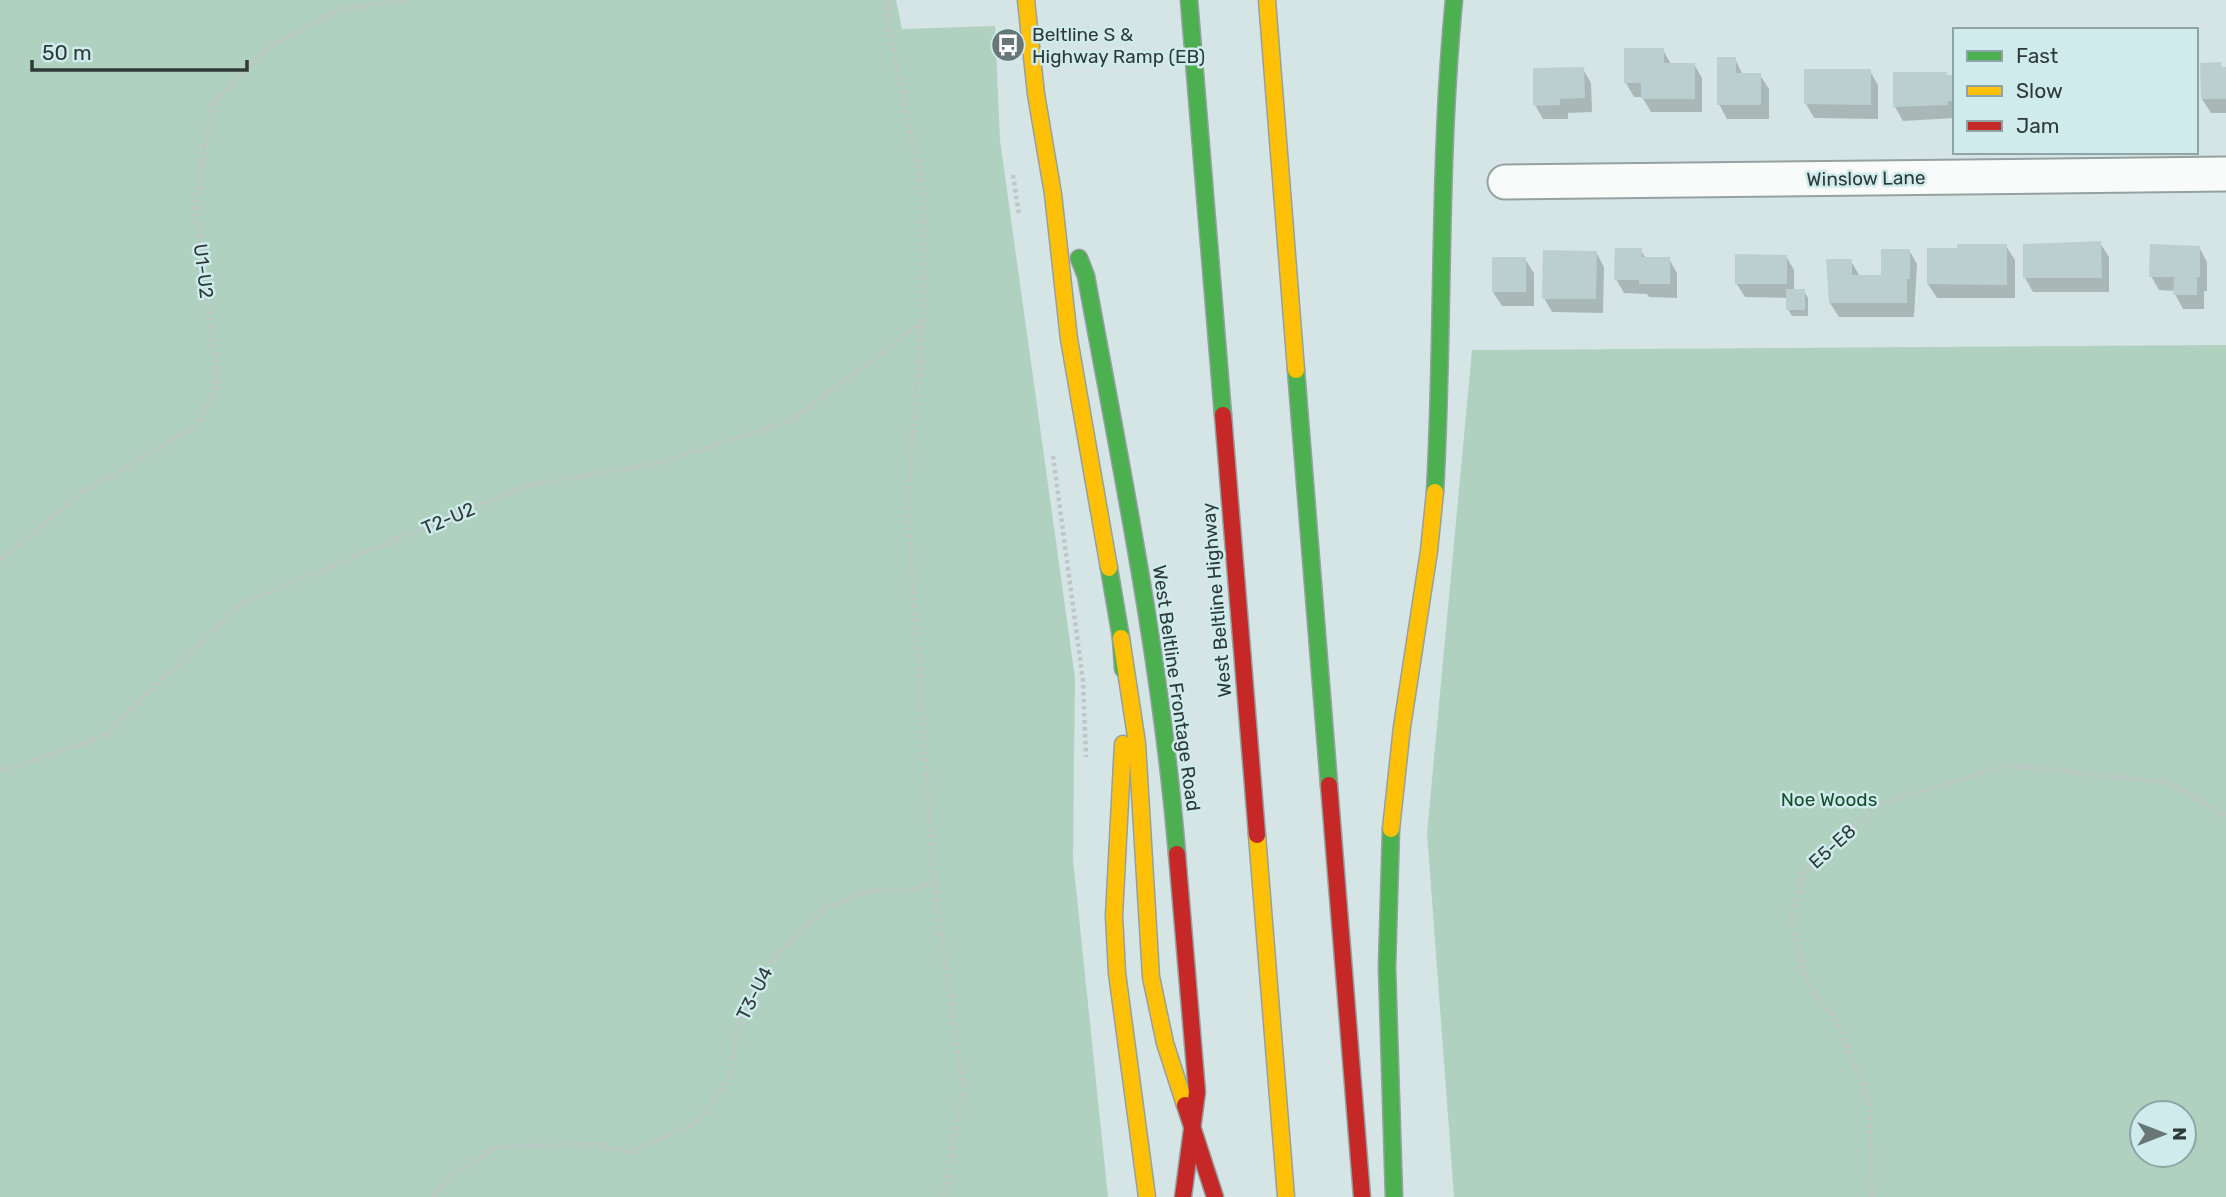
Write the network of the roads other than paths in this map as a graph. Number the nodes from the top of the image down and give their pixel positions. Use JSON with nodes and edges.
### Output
{"nodes":[{"id":1,"x":1026,"y":0,"type":"edge"},
{"id":2,"x":1189,"y":0,"type":"edge"},
{"id":3,"x":1268,"y":0,"type":"edge"},
{"id":4,"x":1454,"y":0,"type":"edge"},
{"id":5,"x":1434,"y":56,"type":"dead end"},
{"id":6,"x":2226,"y":174,"type":"edge"},
{"id":7,"x":1505,"y":182,"type":"dead end"},
{"id":8,"x":1053,"y":194,"type":"junction"},
{"id":9,"x":1441,"y":195,"type":"junction"},
{"id":10,"x":1121,"y":638,"type":"junction"},
{"id":11,"x":1193,"y":1131,"type":"junction"},
{"id":12,"x":1147,"y":1197,"type":"edge"},
{"id":13,"x":1183,"y":1197,"type":"edge"},
{"id":14,"x":1215,"y":1197,"type":"edge"},
{"id":15,"x":1286,"y":1197,"type":"edge"},
{"id":16,"x":1362,"y":1197,"type":"edge"},
{"id":17,"x":1394,"y":1197,"type":"edge"}],
"edges":[{"from":1,"to":8,"type":"main road","name":"West Beltline Frontage Road"},
{"from":2,"to":15,"type":"main road","name":"West Beltline Highway"},
{"from":3,"to":16,"type":"main road"},
{"from":4,"to":9,"type":"main road"},
{"from":5,"to":9,"type":"main road"},
{"from":6,"to":7,"type":"street","name":"Winslow Lane"},
{"from":8,"to":10,"type":"main road","name":"West Beltline Frontage Road"},
{"from":8,"to":11,"type":"main road","name":"West Beltline Frontage Road"},
{"from":9,"to":17,"type":"main road"},
{"from":10,"to":11,"type":"main road"},
{"from":10,"to":12,"type":"main road","name":"West Beltline Frontage Road"},
{"from":11,"to":13,"type":"main road","name":"West Beltline Frontage Road"},
{"from":11,"to":14,"type":"main road"}]}
